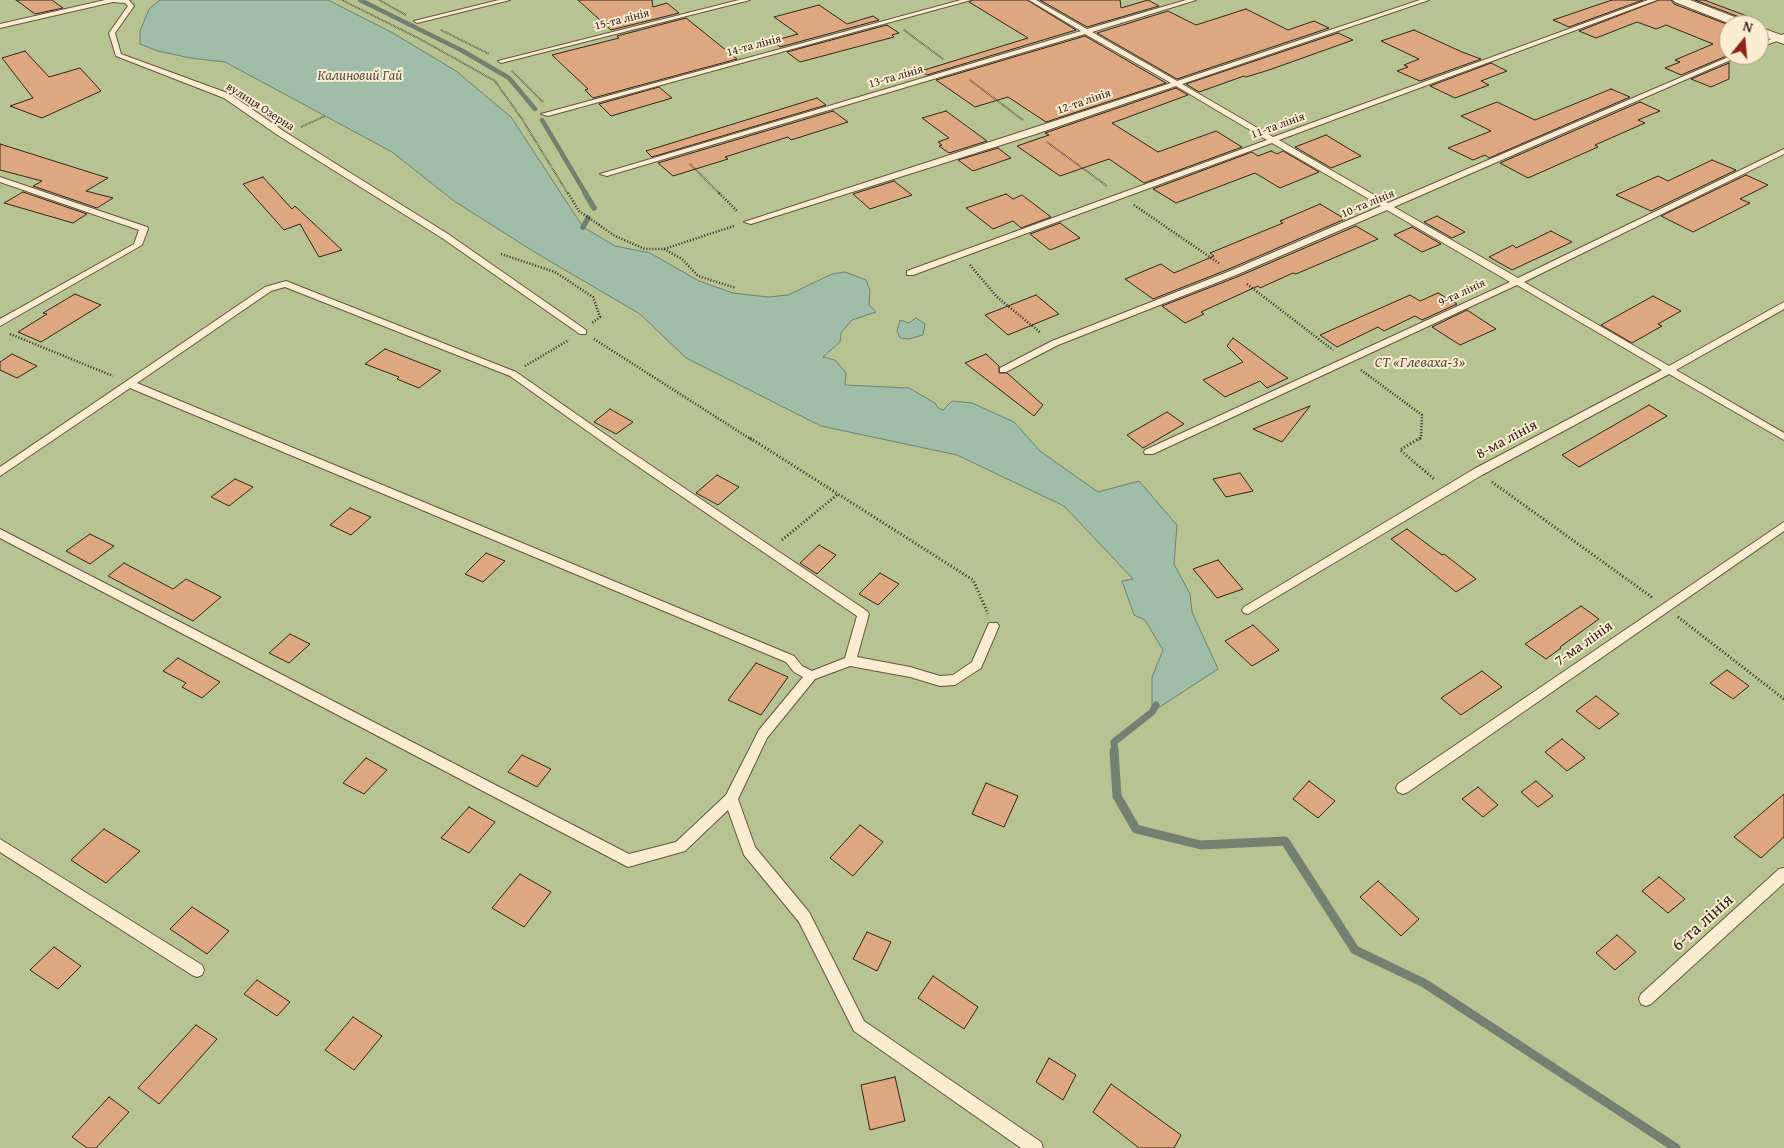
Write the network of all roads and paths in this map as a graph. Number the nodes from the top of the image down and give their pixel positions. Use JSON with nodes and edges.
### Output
{"nodes":[{"id":1,"x":113,"y":0,"type":"edge"},
{"id":2,"x":342,"y":0,"type":"edge"},
{"id":3,"x":379,"y":0,"type":"edge"},
{"id":4,"x":507,"y":0,"type":"edge"},
{"id":5,"x":747,"y":0,"type":"edge"},
{"id":6,"x":968,"y":0,"type":"edge"},
{"id":7,"x":1032,"y":0,"type":"edge"},
{"id":8,"x":1193,"y":0,"type":"edge"},
{"id":9,"x":1426,"y":0,"type":"edge"},
{"id":10,"x":1654,"y":0,"type":"edge"},
{"id":11,"x":1679,"y":0,"type":"edge"},
{"id":12,"x":1719,"y":15,"type":"edge"},
{"id":13,"x":417,"y":21,"type":"junction"},
{"id":14,"x":0,"y":26,"type":"edge"},
{"id":15,"x":1086,"y":31,"type":"junction"},
{"id":16,"x":1769,"y":34,"type":"edge"},
{"id":17,"x":1782,"y":38,"type":"edge"},
{"id":18,"x":1769,"y":43,"type":"edge"},
{"id":19,"x":501,"y":61,"type":"junction"},
{"id":20,"x":1719,"y":64,"type":"edge"},
{"id":21,"x":1175,"y":83,"type":"junction"},
{"id":22,"x":553,"y":111,"type":"junction"},
{"id":23,"x":545,"y":114,"type":"dead end"},
{"id":24,"x":325,"y":116,"type":"dead end"},
{"id":25,"x":282,"y":134,"type":"junction"},
{"id":26,"x":1273,"y":140,"type":"junction"},
{"id":27,"x":1784,"y":151,"type":"edge"},
{"id":28,"x":678,"y":152,"type":"junction"},
{"id":29,"x":604,"y":174,"type":"dead end"},
{"id":30,"x":0,"y":179,"type":"edge"},
{"id":31,"x":1389,"y":207,"type":"junction"},
{"id":32,"x":748,"y":222,"type":"junction"},
{"id":33,"x":664,"y":249,"type":"junction"},
{"id":34,"x":500,"y":254,"type":"dead end"},
{"id":35,"x":958,"y":255,"type":"junction"},
{"id":36,"x":910,"y":273,"type":"dead end"},
{"id":37,"x":1517,"y":282,"type":"junction"},
{"id":38,"x":736,"y":288,"type":"dead end"},
{"id":39,"x":1784,"y":305,"type":"edge"},
{"id":40,"x":0,"y":323,"type":"edge"},
{"id":41,"x":583,"y":332,"type":"junction"},
{"id":42,"x":9,"y":333,"type":"dead end"},
{"id":43,"x":1055,"y":343,"type":"junction"},
{"id":44,"x":1003,"y":370,"type":"dead end"},
{"id":45,"x":1669,"y":370,"type":"junction"},
{"id":46,"x":513,"y":374,"type":"junction"},
{"id":47,"x":130,"y":384,"type":"junction"},
{"id":48,"x":1784,"y":437,"type":"edge"},
{"id":49,"x":1149,"y":452,"type":"dead end"},
{"id":50,"x":0,"y":472,"type":"edge"},
{"id":51,"x":838,"y":494,"type":"junction"},
{"id":52,"x":1784,"y":526,"type":"edge"},
{"id":53,"x":0,"y":533,"type":"edge"},
{"id":54,"x":769,"y":551,"type":"junction"},
{"id":55,"x":1248,"y":610,"type":"dead end"},
{"id":56,"x":993,"y":626,"type":"joint"},
{"id":57,"x":850,"y":661,"type":"junction"},
{"id":58,"x":811,"y":676,"type":"junction"},
{"id":59,"x":1404,"y":788,"type":"dead end"},
{"id":60,"x":731,"y":799,"type":"junction"},
{"id":61,"x":0,"y":845,"type":"edge"},
{"id":62,"x":1784,"y":874,"type":"edge"},
{"id":63,"x":197,"y":970,"type":"dead end"},
{"id":64,"x":1646,"y":999,"type":"dead end"},
{"id":65,"x":1035,"y":1148,"type":"edge"}],
"edges":[{"from":1,"to":14,"type":"lane"},
{"from":1,"to":25,"type":"lane","name":"вулиця Озерна"},
{"from":2,"to":33,"type":"path"},
{"from":3,"to":13,"type":"path"},
{"from":4,"to":13,"type":"lane"},
{"from":5,"to":19,"type":"lane","name":"15-та лінія"},
{"from":6,"to":22,"type":"lane","name":"14-та лінія"},
{"from":7,"to":15,"type":"lane"},
{"from":8,"to":15,"type":"lane","name":"13-та лінія"},
{"from":9,"to":21,"type":"lane","name":"12-та лінія"},
{"from":10,"to":26,"type":"lane","name":"11-та лінія"},
{"from":11,"to":12,"type":"street"},
{"from":13,"to":19,"type":"path"},
{"from":15,"to":21,"type":"lane"},
{"from":15,"to":28,"type":"lane","name":"13-та лінія"},
{"from":16,"to":17,"type":"street"},
{"from":17,"to":18,"type":"lane"},
{"from":19,"to":22,"type":"path"},
{"from":20,"to":31,"type":"lane","name":"10-та лінія"},
{"from":21,"to":26,"type":"lane"},
{"from":21,"to":32,"type":"lane","name":"12-та лінія"},
{"from":22,"to":23,"type":"lane","name":"14-та лінія"},
{"from":24,"to":25,"type":"path"},
{"from":25,"to":41,"type":"lane","name":"вулиця Озерна"},
{"from":26,"to":31,"type":"lane"},
{"from":26,"to":35,"type":"lane","name":"11-та лінія"},
{"from":27,"to":37,"type":"lane","name":"9-та лінія"},
{"from":28,"to":29,"type":"lane","name":"13-та лінія"},
{"from":28,"to":32,"type":"path"},
{"from":30,"to":40,"type":"lane"},
{"from":31,"to":37,"type":"lane"},
{"from":31,"to":43,"type":"lane","name":"10-та лінія"},
{"from":32,"to":33,"type":"path"},
{"from":33,"to":38,"type":"path"},
{"from":34,"to":41,"type":"path"},
{"from":35,"to":36,"type":"lane","name":"11-та лінія"},
{"from":35,"to":43,"type":"path"},
{"from":37,"to":45,"type":"lane"},
{"from":37,"to":49,"type":"lane","name":"9-та лінія"},
{"from":39,"to":45,"type":"lane","name":"8-ма лінія"},
{"from":41,"to":46,"type":"path"},
{"from":41,"to":51,"type":"path"},
{"from":42,"to":47,"type":"path"},
{"from":43,"to":44,"type":"lane","name":"10-та лінія"},
{"from":45,"to":48,"type":"lane"},
{"from":45,"to":55,"type":"lane","name":"8-ма лінія"},
{"from":46,"to":47,"type":"lane"},
{"from":46,"to":54,"type":"lane"},
{"from":47,"to":50,"type":"lane"},
{"from":47,"to":58,"type":"lane"},
{"from":51,"to":54,"type":"path"},
{"from":51,"to":56,"type":"path"},
{"from":52,"to":59,"type":"lane","name":"7-ма лінія"},
{"from":53,"to":60,"type":"lane"},
{"from":54,"to":57,"type":"lane"},
{"from":56,"to":57,"type":"lane"},
{"from":57,"to":58,"type":"lane"},
{"from":58,"to":60,"type":"lane"},
{"from":60,"to":65,"type":"lane"},
{"from":61,"to":63,"type":"lane"},
{"from":62,"to":64,"type":"lane","name":"6-та лінія"}]}
